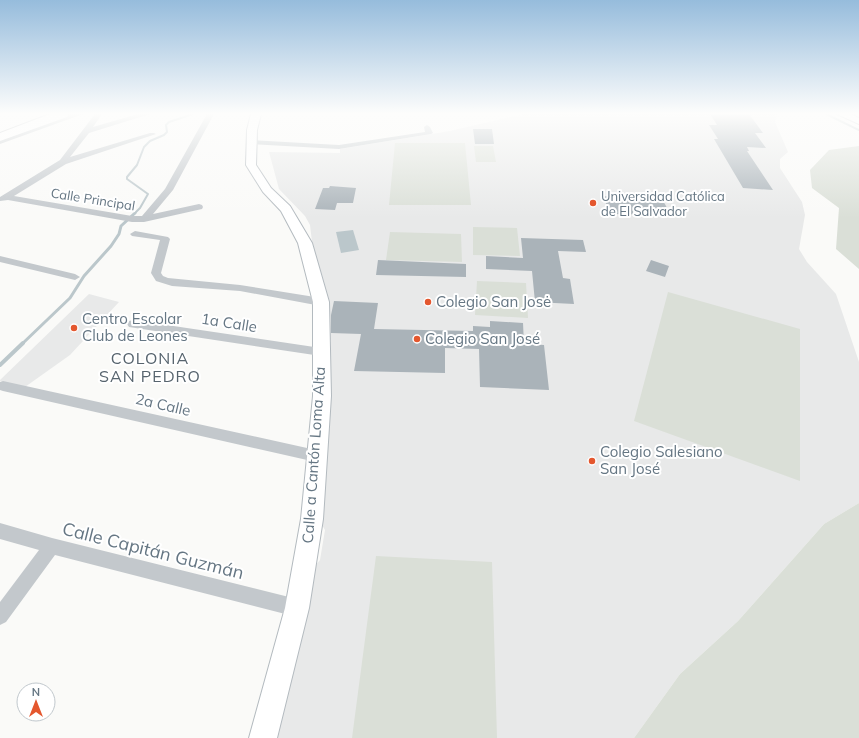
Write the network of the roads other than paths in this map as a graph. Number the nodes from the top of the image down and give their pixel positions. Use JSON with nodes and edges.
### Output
{"nodes":[{"id":1,"x":74,"y":148,"type":"edge"},
{"id":2,"x":106,"y":148,"type":"edge"},
{"id":3,"x":192,"y":148,"type":"edge"},
{"id":4,"x":251,"y":148,"type":"edge"},
{"id":5,"x":63,"y":162,"type":"junction"},
{"id":6,"x":3,"y":199,"type":"edge"},
{"id":7,"x":199,"y":207,"type":"dead end"},
{"id":8,"x":144,"y":219,"type":"junction"},
{"id":9,"x":135,"y":234,"type":"dead end"},
{"id":10,"x":0,"y":259,"type":"edge"},
{"id":11,"x":75,"y":278,"type":"dead end"},
{"id":12,"x":321,"y":302,"type":"junction"},
{"id":13,"x":133,"y":324,"type":"dead end"},
{"id":14,"x":321,"y":352,"type":"junction"},
{"id":15,"x":3,"y":386,"type":"dead end"},
{"id":16,"x":316,"y":456,"type":"junction"},
{"id":17,"x":0,"y":531,"type":"edge"},
{"id":18,"x":52,"y":546,"type":"junction"},
{"id":19,"x":297,"y":608,"type":"junction"},
{"id":20,"x":0,"y":616,"type":"edge"},
{"id":21,"x":263,"y":738,"type":"edge"}],
"edges":[{"from":1,"to":5,"type":"street"},
{"from":2,"to":5,"type":"street"},
{"from":3,"to":8,"type":"street"},
{"from":4,"to":12,"type":"street","name":"Calle a Cantón Loma Alta"},
{"from":5,"to":6,"type":"street"},
{"from":6,"to":8,"type":"street","name":"Calle Principal"},
{"from":7,"to":8,"type":"street","name":"Calle Principal"},
{"from":9,"to":12,"type":"street"},
{"from":10,"to":11,"type":"street"},
{"from":12,"to":14,"type":"street","name":"Calle a Cantón Loma Alta"},
{"from":13,"to":14,"type":"street","name":"1a Calle"},
{"from":14,"to":16,"type":"street","name":"Calle a Cantón Loma Alta"},
{"from":15,"to":16,"type":"street","name":"2a Calle"},
{"from":16,"to":19,"type":"street","name":"Calle a Cantón Loma Alta"},
{"from":17,"to":18,"type":"street","name":"Calle Capitán Guzmán"},
{"from":18,"to":19,"type":"street","name":"Calle Capitán Guzmán"},
{"from":18,"to":20,"type":"street"},
{"from":19,"to":21,"type":"street","name":"Calle a Cantón Loma Alta"}]}
